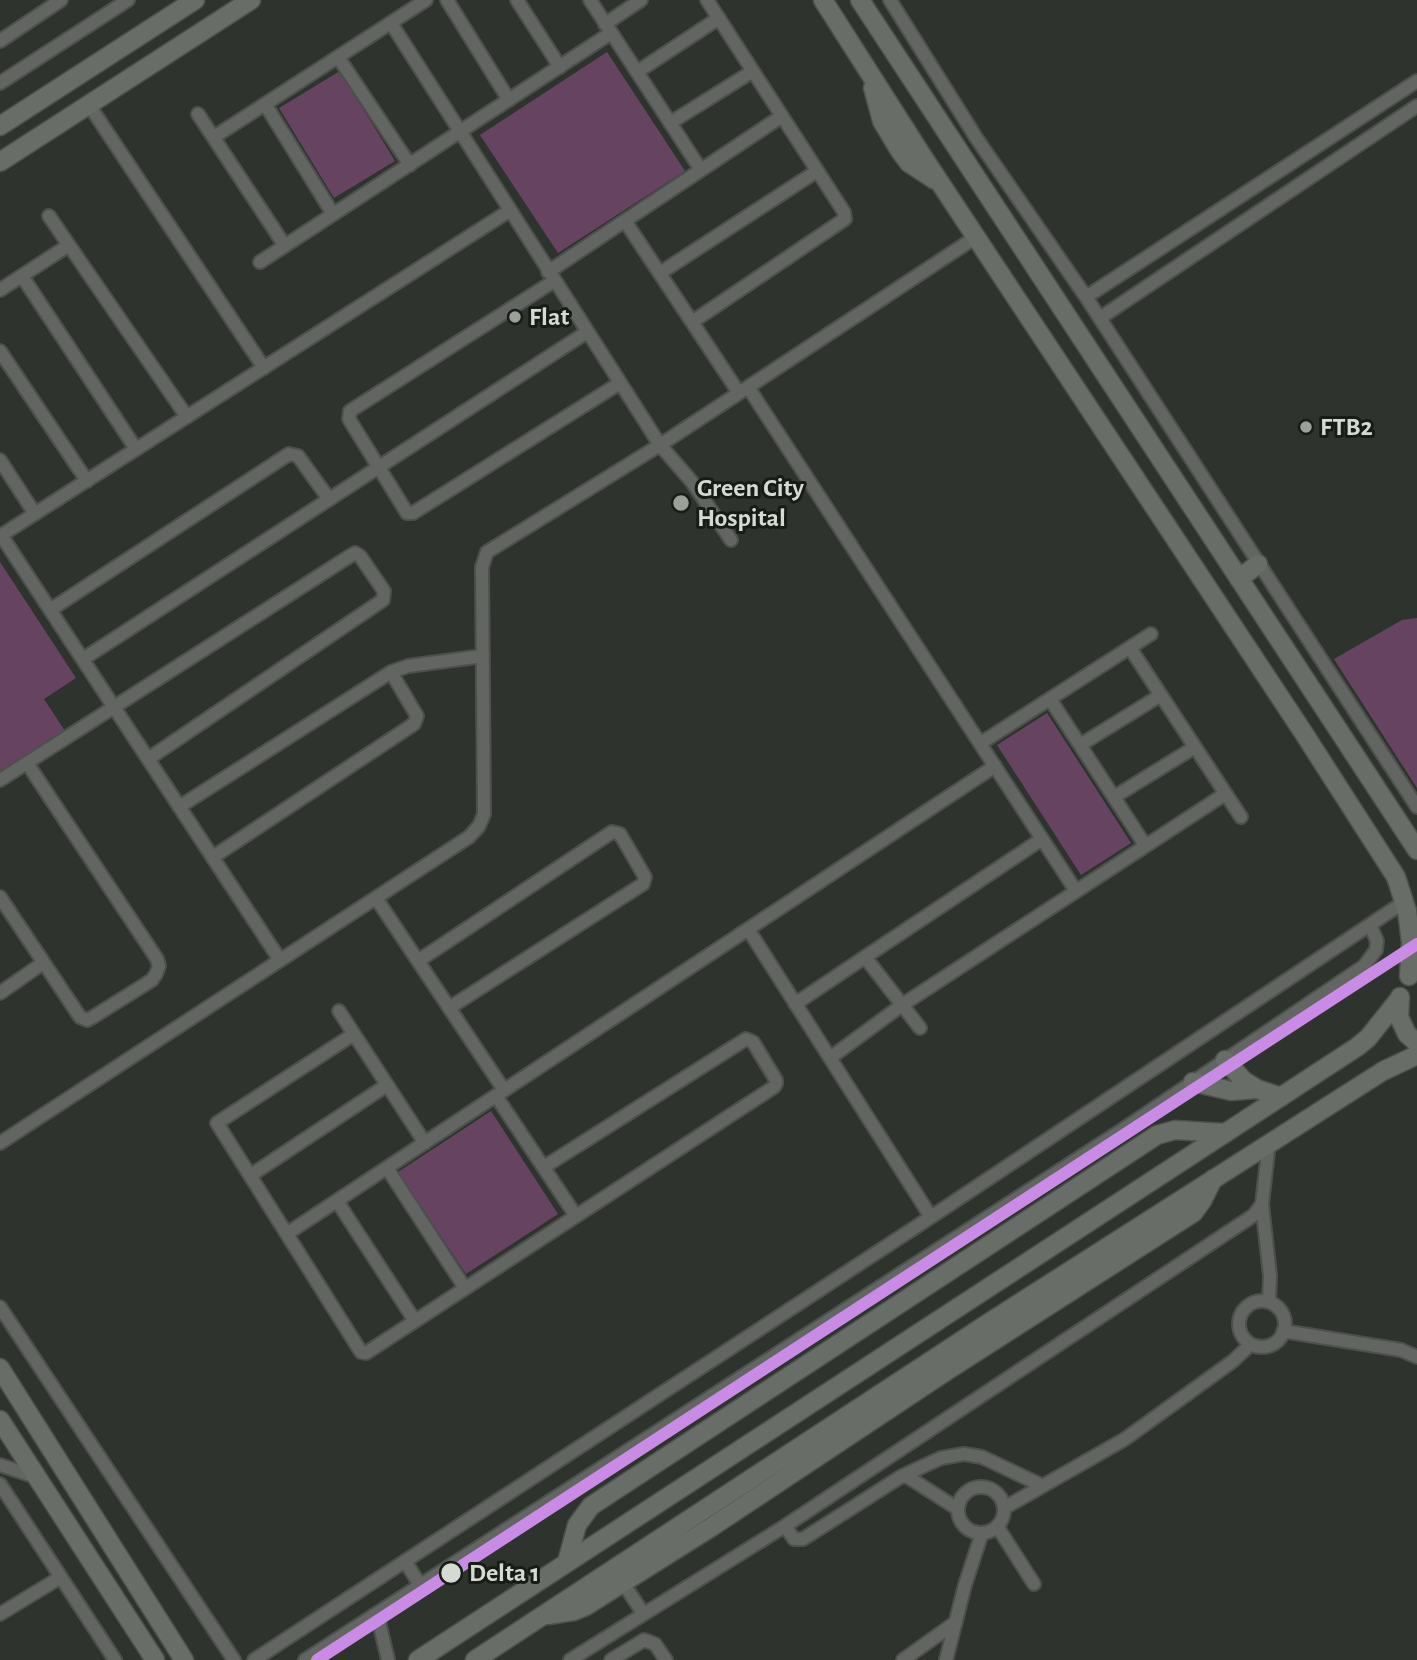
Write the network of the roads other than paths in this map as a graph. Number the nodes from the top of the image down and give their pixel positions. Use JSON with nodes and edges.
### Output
{"nodes":[{"id":1,"x":61,"y":0,"type":"edge"},
{"id":2,"x":128,"y":0,"type":"edge"},
{"id":3,"x":195,"y":0,"type":"edge"},
{"id":4,"x":251,"y":0,"type":"edge"},
{"id":5,"x":426,"y":0,"type":"edge"},
{"id":6,"x":447,"y":0,"type":"edge"},
{"id":7,"x":517,"y":0,"type":"edge"},
{"id":8,"x":590,"y":0,"type":"edge"},
{"id":9,"x":641,"y":0,"type":"edge"},
{"id":10,"x":707,"y":0,"type":"edge"},
{"id":11,"x":823,"y":0,"type":"edge"},
{"id":12,"x":860,"y":0,"type":"edge"},
{"id":13,"x":890,"y":0,"type":"edge"},
{"id":14,"x":719,"y":18,"type":"junction"},
{"id":15,"x":391,"y":23,"type":"junction"},
{"id":16,"x":608,"y":28,"type":"junction"},
{"id":17,"x":0,"y":41,"type":"edge"},
{"id":18,"x":338,"y":57,"type":"junction"},
{"id":19,"x":560,"y":67,"type":"junction"},
{"id":20,"x":753,"y":71,"type":"junction"},
{"id":21,"x":637,"y":72,"type":"junction"},
{"id":22,"x":1,"y":80,"type":"edge"},
{"id":23,"x":1417,"y":81,"type":"edge"},
{"id":24,"x":509,"y":100,"type":"junction"},
{"id":25,"x":89,"y":104,"type":"junction"},
{"id":26,"x":265,"y":104,"type":"junction"},
{"id":27,"x":1417,"y":106,"type":"edge"},
{"id":28,"x":198,"y":114,"type":"dead end"},
{"id":29,"x":782,"y":116,"type":"junction"},
{"id":30,"x":670,"y":124,"type":"junction"},
{"id":31,"x":0,"y":126,"type":"edge"},
{"id":32,"x":459,"y":132,"type":"junction"},
{"id":33,"x":214,"y":137,"type":"junction"},
{"id":34,"x":0,"y":162,"type":"edge"},
{"id":35,"x":410,"y":165,"type":"junction"},
{"id":36,"x":701,"y":170,"type":"junction"},
{"id":37,"x":817,"y":171,"type":"junction"},
{"id":38,"x":509,"y":211,"type":"junction"},
{"id":39,"x":333,"y":214,"type":"junction"},
{"id":40,"x":50,"y":216,"type":"dead end"},
{"id":41,"x":625,"y":221,"type":"junction"},
{"id":42,"x":976,"y":237,"type":"junction"},
{"id":43,"x":69,"y":245,"type":"junction"},
{"id":44,"x":285,"y":246,"type":"junction"},
{"id":45,"x":260,"y":262,"type":"dead end"},
{"id":46,"x":660,"y":273,"type":"junction"},
{"id":47,"x":22,"y":276,"type":"junction"},
{"id":48,"x":551,"y":276,"type":"junction"},
{"id":49,"x":0,"y":290,"type":"edge"},
{"id":50,"x":1086,"y":297,"type":"junction"},
{"id":51,"x":1100,"y":318,"type":"junction"},
{"id":52,"x":692,"y":321,"type":"junction"},
{"id":53,"x":587,"y":332,"type":"junction"},
{"id":54,"x":0,"y":351,"type":"edge"},
{"id":55,"x":264,"y":368,"type":"junction"},
{"id":56,"x":620,"y":383,"type":"junction"},
{"id":57,"x":744,"y":390,"type":"junction"},
{"id":58,"x":187,"y":417,"type":"junction"},
{"id":59,"x":660,"y":445,"type":"junction"},
{"id":60,"x":136,"y":449,"type":"junction"},
{"id":61,"x":0,"y":460,"type":"edge"},
{"id":62,"x":379,"y":466,"type":"junction"},
{"id":63,"x":87,"y":481,"type":"junction"},
{"id":64,"x":329,"y":499,"type":"junction"},
{"id":65,"x":35,"y":514,"type":"junction"},
{"id":66,"x":1,"y":536,"type":"edge"},
{"id":67,"x":731,"y":540,"type":"dead end"},
{"id":68,"x":1258,"y":564,"type":"junction"},
{"id":69,"x":1238,"y":579,"type":"junction"},
{"id":70,"x":50,"y":610,"type":"junction"},
{"id":71,"x":1151,"y":634,"type":"dead end"},
{"id":72,"x":1130,"y":648,"type":"junction"},
{"id":73,"x":483,"y":656,"type":"junction"},
{"id":74,"x":83,"y":659,"type":"junction"},
{"id":75,"x":391,"y":672,"type":"junction"},
{"id":76,"x":1161,"y":695,"type":"junction"},
{"id":77,"x":1050,"y":699,"type":"junction"},
{"id":78,"x":114,"y":708,"type":"junction"},
{"id":79,"x":981,"y":743,"type":"junction"},
{"id":80,"x":1080,"y":745,"type":"junction"},
{"id":81,"x":1195,"y":747,"type":"junction"},
{"id":82,"x":148,"y":759,"type":"junction"},
{"id":83,"x":27,"y":763,"type":"junction"},
{"id":84,"x":995,"y":766,"type":"junction"},
{"id":85,"x":0,"y":780,"type":"edge"},
{"id":86,"x":1225,"y":794,"type":"junction"},
{"id":87,"x":1114,"y":797,"type":"junction"},
{"id":88,"x":179,"y":807,"type":"junction"},
{"id":89,"x":1417,"y":807,"type":"edge"},
{"id":90,"x":1241,"y":817,"type":"dead end"},
{"id":91,"x":1042,"y":839,"type":"junction"},
{"id":92,"x":1145,"y":845,"type":"junction"},
{"id":93,"x":1417,"y":850,"type":"edge"},
{"id":94,"x":213,"y":857,"type":"junction"},
{"id":95,"x":1076,"y":891,"type":"junction"},
{"id":96,"x":0,"y":897,"type":"edge"},
{"id":97,"x":376,"y":898,"type":"junction"},
{"id":98,"x":1404,"y":902,"type":"junction"},
{"id":99,"x":5,"y":916,"type":"edge"},
{"id":100,"x":1370,"y":925,"type":"junction"},
{"id":101,"x":748,"y":929,"type":"junction"},
{"id":102,"x":865,"y":957,"type":"junction"},
{"id":103,"x":1417,"y":957,"type":"edge"},
{"id":104,"x":281,"y":960,"type":"junction"},
{"id":105,"x":418,"y":961,"type":"junction"},
{"id":106,"x":43,"y":964,"type":"junction"},
{"id":107,"x":1409,"y":976,"type":"junction"},
{"id":108,"x":0,"y":993,"type":"edge"},
{"id":109,"x":1399,"y":998,"type":"junction"},
{"id":110,"x":796,"y":1004,"type":"junction"},
{"id":111,"x":902,"y":1005,"type":"junction"},
{"id":112,"x":449,"y":1008,"type":"junction"},
{"id":113,"x":339,"y":1011,"type":"dead end"},
{"id":114,"x":920,"y":1028,"type":"dead end"},
{"id":115,"x":354,"y":1034,"type":"junction"},
{"id":116,"x":1417,"y":1043,"type":"edge"},
{"id":117,"x":1417,"y":1055,"type":"edge"},
{"id":118,"x":830,"y":1058,"type":"junction"},
{"id":119,"x":1226,"y":1060,"type":"junction"},
{"id":120,"x":1193,"y":1082,"type":"junction"},
{"id":121,"x":387,"y":1085,"type":"junction"},
{"id":122,"x":1256,"y":1089,"type":"junction"},
{"id":123,"x":500,"y":1093,"type":"junction"},
{"id":124,"x":1281,"y":1097,"type":"junction"},
{"id":125,"x":1225,"y":1133,"type":"junction"},
{"id":126,"x":0,"y":1143,"type":"edge"},
{"id":127,"x":425,"y":1143,"type":"junction"},
{"id":128,"x":1269,"y":1143,"type":"junction"},
{"id":129,"x":544,"y":1167,"type":"junction"},
{"id":130,"x":387,"y":1168,"type":"junction"},
{"id":131,"x":251,"y":1175,"type":"junction"},
{"id":132,"x":1213,"y":1180,"type":"junction"},
{"id":133,"x":337,"y":1201,"type":"junction"},
{"id":134,"x":1262,"y":1203,"type":"junction"},
{"id":135,"x":576,"y":1216,"type":"junction"},
{"id":136,"x":931,"y":1217,"type":"junction"},
{"id":137,"x":288,"y":1233,"type":"junction"},
{"id":138,"x":465,"y":1288,"type":"junction"},
{"id":139,"x":1269,"y":1302,"type":"junction"},
{"id":140,"x":0,"y":1307,"type":"edge"},
{"id":141,"x":415,"y":1321,"type":"junction"},
{"id":142,"x":1283,"y":1331,"type":"junction"},
{"id":143,"x":1251,"y":1344,"type":"junction"},
{"id":144,"x":1417,"y":1357,"type":"edge"},
{"id":145,"x":0,"y":1368,"type":"edge"},
{"id":146,"x":0,"y":1420,"type":"edge"},
{"id":147,"x":0,"y":1465,"type":"edge"},
{"id":148,"x":902,"y":1476,"type":"junction"},
{"id":149,"x":36,"y":1477,"type":"junction"},
{"id":150,"x":0,"y":1484,"type":"edge"},
{"id":151,"x":1043,"y":1486,"type":"junction"},
{"id":152,"x":1004,"y":1507,"type":"junction"},
{"id":153,"x":958,"y":1509,"type":"junction"},
{"id":154,"x":785,"y":1526,"type":"junction"},
{"id":155,"x":997,"y":1526,"type":"junction"},
{"id":156,"x":982,"y":1533,"type":"junction"},
{"id":157,"x":405,"y":1561,"type":"junction"},
{"id":158,"x":567,"y":1562,"type":"junction"},
{"id":159,"x":61,"y":1577,"type":"junction"},
{"id":160,"x":623,"y":1583,"type":"junction"},
{"id":161,"x":1034,"y":1584,"type":"dead end"},
{"id":162,"x":420,"y":1585,"type":"junction"},
{"id":163,"x":377,"y":1613,"type":"junction"},
{"id":164,"x":643,"y":1613,"type":"junction"},
{"id":165,"x":0,"y":1614,"type":"edge"},
{"id":166,"x":542,"y":1616,"type":"junction"},
{"id":167,"x":956,"y":1622,"type":"junction"},
{"id":168,"x":115,"y":1660,"type":"edge"},
{"id":169,"x":155,"y":1660,"type":"edge"},
{"id":170,"x":184,"y":1660,"type":"edge"},
{"id":171,"x":234,"y":1660,"type":"edge"},
{"id":172,"x":254,"y":1660,"type":"edge"},
{"id":173,"x":305,"y":1660,"type":"edge"},
{"id":174,"x":388,"y":1660,"type":"edge"},
{"id":175,"x":418,"y":1660,"type":"edge"},
{"id":176,"x":475,"y":1660,"type":"edge"},
{"id":177,"x":570,"y":1660,"type":"edge"},
{"id":178,"x":611,"y":1660,"type":"edge"},
{"id":179,"x":666,"y":1660,"type":"edge"},
{"id":180,"x":903,"y":1660,"type":"edge"},
{"id":181,"x":946,"y":1660,"type":"edge"}],
"edges":[{"from":1,"to":17,"type":"street"},
{"from":2,"to":22,"type":"street"},
{"from":3,"to":31,"type":"street"},
{"from":4,"to":25,"type":"street"},
{"from":5,"to":15,"type":"street"},
{"from":6,"to":24,"type":"street"},
{"from":7,"to":19,"type":"street"},
{"from":8,"to":16,"type":"street"},
{"from":9,"to":16,"type":"street"},
{"from":10,"to":14,"type":"street"},
{"from":11,"to":42,"type":"street"},
{"from":12,"to":69,"type":"street"},
{"from":13,"to":50,"type":"street"},
{"from":14,"to":20,"type":"street"},
{"from":14,"to":21,"type":"street"},
{"from":15,"to":18,"type":"street"},
{"from":15,"to":32,"type":"street"},
{"from":16,"to":19,"type":"street"},
{"from":16,"to":21,"type":"street"},
{"from":18,"to":26,"type":"street"},
{"from":18,"to":35,"type":"street"},
{"from":19,"to":24,"type":"street"},
{"from":20,"to":29,"type":"street"},
{"from":20,"to":30,"type":"street"},
{"from":21,"to":30,"type":"street"},
{"from":23,"to":50,"type":"street"},
{"from":24,"to":32,"type":"street"},
{"from":25,"to":34,"type":"street"},
{"from":25,"to":55,"type":"street"},
{"from":26,"to":33,"type":"street"},
{"from":26,"to":39,"type":"street"},
{"from":27,"to":51,"type":"street"},
{"from":28,"to":33,"type":"street"},
{"from":29,"to":36,"type":"street"},
{"from":29,"to":37,"type":"street"},
{"from":30,"to":36,"type":"street"},
{"from":32,"to":35,"type":"street"},
{"from":32,"to":38,"type":"street"},
{"from":33,"to":44,"type":"street"},
{"from":35,"to":39,"type":"street"},
{"from":36,"to":41,"type":"street"},
{"from":37,"to":46,"type":"street"},
{"from":37,"to":52,"type":"street"},
{"from":38,"to":48,"type":"street"},
{"from":38,"to":55,"type":"street"},
{"from":39,"to":44,"type":"street"},
{"from":40,"to":43,"type":"street"},
{"from":41,"to":46,"type":"street"},
{"from":41,"to":48,"type":"street"},
{"from":42,"to":57,"type":"street"},
{"from":42,"to":98,"type":"street"},
{"from":43,"to":47,"type":"street"},
{"from":43,"to":58,"type":"street"},
{"from":44,"to":45,"type":"street"},
{"from":46,"to":52,"type":"street"},
{"from":47,"to":49,"type":"street"},
{"from":47,"to":60,"type":"street"},
{"from":48,"to":53,"type":"street"},
{"from":48,"to":62,"type":"street"},
{"from":50,"to":51,"type":"street"},
{"from":51,"to":68,"type":"street"},
{"from":52,"to":57,"type":"street"},
{"from":53,"to":56,"type":"street"},
{"from":53,"to":62,"type":"street"},
{"from":54,"to":63,"type":"street"},
{"from":55,"to":58,"type":"street"},
{"from":56,"to":59,"type":"street"},
{"from":56,"to":62,"type":"street"},
{"from":57,"to":59,"type":"street"},
{"from":57,"to":79,"type":"street"},
{"from":58,"to":60,"type":"street"},
{"from":59,"to":67,"type":"street"},
{"from":59,"to":73,"type":"street"},
{"from":60,"to":63,"type":"street"},
{"from":61,"to":65,"type":"street"},
{"from":62,"to":64,"type":"street"},
{"from":63,"to":65,"type":"street"},
{"from":64,"to":70,"type":"street"},
{"from":64,"to":74,"type":"street"},
{"from":65,"to":66,"type":"street"},
{"from":66,"to":70,"type":"street"},
{"from":68,"to":69,"type":"street"},
{"from":68,"to":89,"type":"street"},
{"from":69,"to":93,"type":"street"},
{"from":70,"to":74,"type":"street"},
{"from":71,"to":72,"type":"street"},
{"from":72,"to":76,"type":"street"},
{"from":72,"to":77,"type":"street"},
{"from":73,"to":75,"type":"street"},
{"from":73,"to":97,"type":"street"},
{"from":74,"to":78,"type":"street"},
{"from":75,"to":88,"type":"street"},
{"from":75,"to":94,"type":"street"},
{"from":76,"to":80,"type":"street"},
{"from":76,"to":81,"type":"street"},
{"from":77,"to":79,"type":"street"},
{"from":77,"to":80,"type":"street"},
{"from":78,"to":82,"type":"street"},
{"from":78,"to":82,"type":"street"},
{"from":78,"to":83,"type":"street"},
{"from":79,"to":84,"type":"street"},
{"from":80,"to":87,"type":"street"},
{"from":81,"to":86,"type":"street"},
{"from":81,"to":87,"type":"street"},
{"from":82,"to":88,"type":"street"},
{"from":83,"to":85,"type":"street"},
{"from":83,"to":106,"type":"street"},
{"from":84,"to":91,"type":"street"},
{"from":84,"to":101,"type":"street"},
{"from":86,"to":90,"type":"street"},
{"from":86,"to":92,"type":"street"},
{"from":87,"to":92,"type":"street"},
{"from":88,"to":94,"type":"street"},
{"from":91,"to":95,"type":"street"},
{"from":91,"to":102,"type":"street"},
{"from":92,"to":95,"type":"street"},
{"from":94,"to":104,"type":"street"},
{"from":95,"to":111,"type":"street"},
{"from":96,"to":99,"type":"street"},
{"from":97,"to":104,"type":"street"},
{"from":97,"to":105,"type":"street"},
{"from":98,"to":100,"type":"street"},
{"from":98,"to":107,"type":"street"},
{"from":99,"to":106,"type":"street"},
{"from":100,"to":119,"type":"street"},
{"from":100,"to":136,"type":"street"},
{"from":101,"to":110,"type":"street"},
{"from":101,"to":123,"type":"street"},
{"from":102,"to":110,"type":"street"},
{"from":102,"to":111,"type":"street"},
{"from":103,"to":107,"type":"street"},
{"from":104,"to":126,"type":"street"},
{"from":105,"to":112,"type":"street"},
{"from":105,"to":112,"type":"street"},
{"from":106,"to":108,"type":"street"},
{"from":107,"to":109,"type":"street"},
{"from":109,"to":116,"type":"street"},
{"from":109,"to":124,"type":"street"},
{"from":110,"to":118,"type":"street"},
{"from":111,"to":114,"type":"street"},
{"from":111,"to":118,"type":"street"},
{"from":112,"to":123,"type":"street"},
{"from":113,"to":115,"type":"street"},
{"from":115,"to":121,"type":"street"},
{"from":115,"to":131,"type":"street"},
{"from":117,"to":128,"type":"street"},
{"from":118,"to":136,"type":"street"},
{"from":119,"to":120,"type":"street"},
{"from":119,"to":122,"type":"street"},
{"from":120,"to":122,"type":"street"},
{"from":120,"to":162,"type":"street"},
{"from":121,"to":127,"type":"street"},
{"from":121,"to":131,"type":"street"},
{"from":122,"to":124,"type":"street"},
{"from":123,"to":127,"type":"street"},
{"from":123,"to":129,"type":"street"},
{"from":124,"to":125,"type":"street"},
{"from":125,"to":158,"type":"street"},
{"from":125,"to":158,"type":"street"},
{"from":127,"to":130,"type":"street"},
{"from":128,"to":132,"type":"street"},
{"from":128,"to":134,"type":"street"},
{"from":129,"to":135,"type":"street"},
{"from":129,"to":135,"type":"street"},
{"from":130,"to":133,"type":"street"},
{"from":130,"to":138,"type":"street"},
{"from":131,"to":137,"type":"street"},
{"from":132,"to":160,"type":"street"},
{"from":132,"to":166,"type":"street"},
{"from":133,"to":137,"type":"street"},
{"from":133,"to":141,"type":"street"},
{"from":134,"to":139,"type":"street"},
{"from":134,"to":154,"type":"street"},
{"from":135,"to":138,"type":"street"},
{"from":136,"to":157,"type":"street"},
{"from":137,"to":141,"type":"street"},
{"from":138,"to":141,"type":"street"},
{"from":139,"to":142,"type":"street"},
{"from":139,"to":143,"type":"street"},
{"from":140,"to":171,"type":"street"},
{"from":142,"to":143,"type":"street"},
{"from":142,"to":144,"type":"street"},
{"from":143,"to":151,"type":"street"},
{"from":145,"to":170,"type":"street"},
{"from":146,"to":149,"type":"street"},
{"from":147,"to":149,"type":"street"},
{"from":148,"to":151,"type":"street"},
{"from":148,"to":153,"type":"street"},
{"from":148,"to":154,"type":"street"},
{"from":149,"to":169,"type":"street"},
{"from":150,"to":159,"type":"street"},
{"from":151,"to":152,"type":"street"},
{"from":152,"to":153,"type":"street"},
{"from":152,"to":155,"type":"street"},
{"from":153,"to":156,"type":"street"},
{"from":154,"to":164,"type":"street"},
{"from":155,"to":156,"type":"street"},
{"from":155,"to":161,"type":"street"},
{"from":156,"to":167,"type":"street"},
{"from":157,"to":162,"type":"street"},
{"from":157,"to":172,"type":"street"},
{"from":158,"to":175,"type":"street"},
{"from":159,"to":165,"type":"street"},
{"from":159,"to":168,"type":"street"},
{"from":160,"to":164,"type":"street"},
{"from":160,"to":166,"type":"street"},
{"from":162,"to":163,"type":"street"},
{"from":163,"to":173,"type":"street"},
{"from":163,"to":174,"type":"street"},
{"from":164,"to":177,"type":"street"},
{"from":166,"to":176,"type":"street"},
{"from":167,"to":180,"type":"street"},
{"from":167,"to":181,"type":"street"},
{"from":178,"to":179,"type":"street"}]}
